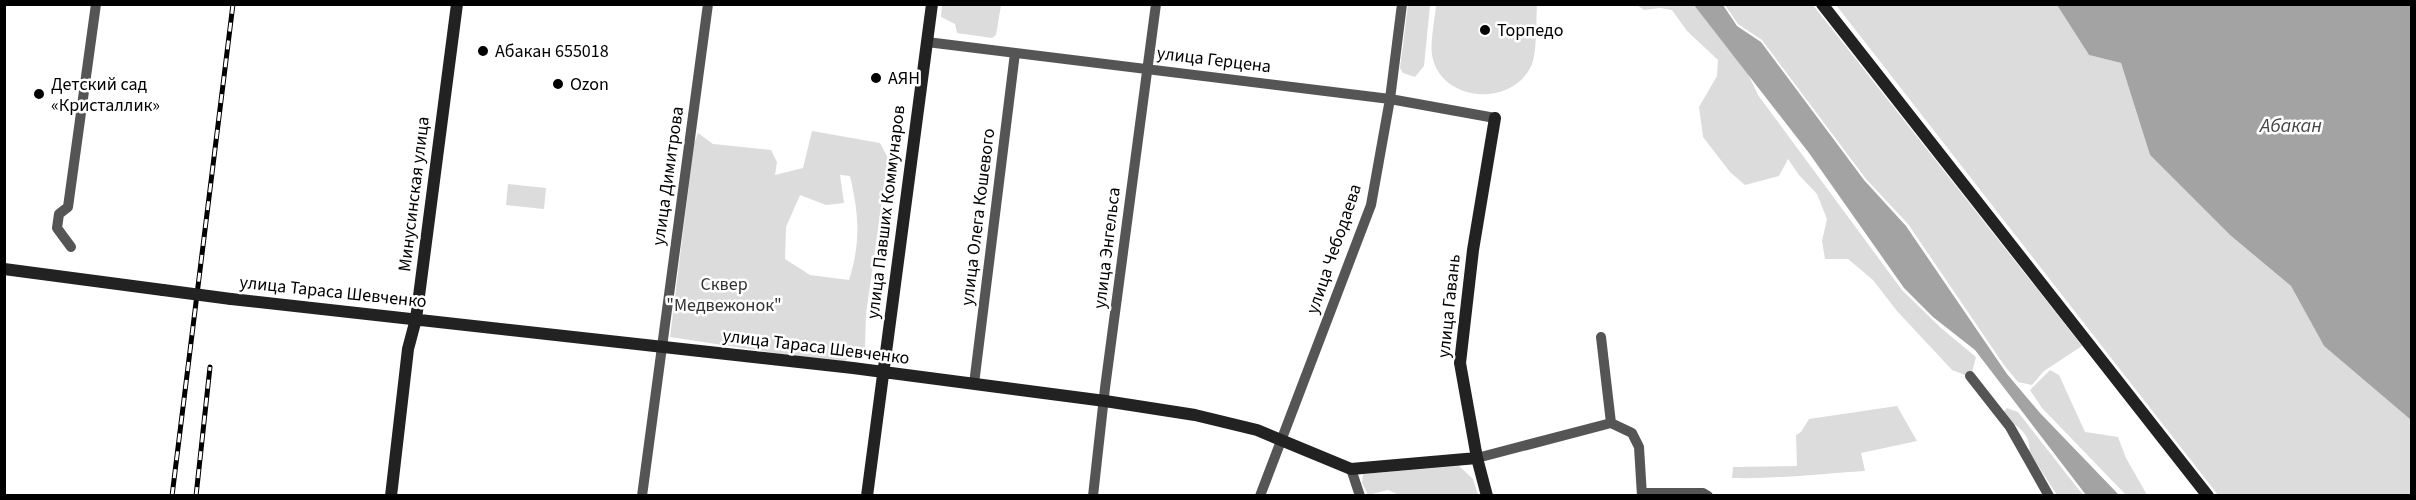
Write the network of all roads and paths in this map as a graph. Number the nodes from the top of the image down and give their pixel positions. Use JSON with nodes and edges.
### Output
{"nodes":[{"id":1,"x":96,"y":4,"type":"edge"},
{"id":2,"x":457,"y":4,"type":"edge"},
{"id":3,"x":708,"y":4,"type":"edge"},
{"id":4,"x":932,"y":4,"type":"edge"},
{"id":5,"x":1156,"y":4,"type":"edge"},
{"id":6,"x":1402,"y":4,"type":"edge"},
{"id":7,"x":1822,"y":4,"type":"edge"},
{"id":8,"x":927,"y":42,"type":"junction"},
{"id":9,"x":1015,"y":53,"type":"junction"},
{"id":10,"x":1147,"y":68,"type":"junction"},
{"id":11,"x":1390,"y":99,"type":"junction"},
{"id":12,"x":1496,"y":118,"type":"joint"},
{"id":13,"x":71,"y":247,"type":"dead end"},
{"id":14,"x":4,"y":269,"type":"edge"},
{"id":15,"x":416,"y":318,"type":"junction"},
{"id":16,"x":1600,"y":337,"type":"dead end"},
{"id":17,"x":661,"y":347,"type":"junction"},
{"id":18,"x":884,"y":373,"type":"junction"},
{"id":19,"x":1970,"y":376,"type":"dead end"},
{"id":20,"x":974,"y":384,"type":"junction"},
{"id":21,"x":1105,"y":401,"type":"junction"},
{"id":22,"x":1611,"y":423,"type":"junction"},
{"id":23,"x":1282,"y":438,"type":"junction"},
{"id":24,"x":1477,"y":458,"type":"junction"},
{"id":25,"x":1351,"y":469,"type":"junction"},
{"id":26,"x":1643,"y":494,"type":"edge"},
{"id":27,"x":391,"y":495,"type":"edge"},
{"id":28,"x":642,"y":495,"type":"edge"},
{"id":29,"x":867,"y":495,"type":"edge"},
{"id":30,"x":1094,"y":495,"type":"edge"},
{"id":31,"x":1260,"y":495,"type":"edge"},
{"id":32,"x":1360,"y":495,"type":"edge"},
{"id":33,"x":1488,"y":495,"type":"edge"},
{"id":34,"x":1708,"y":495,"type":"edge"},
{"id":35,"x":2049,"y":495,"type":"edge"},
{"id":36,"x":2208,"y":495,"type":"edge"}],
"edges":[{"from":1,"to":13,"type":"street"},
{"from":2,"to":15,"type":"street","name":"Минусинская улица"},
{"from":3,"to":17,"type":"street","name":"улица Димитрова"},
{"from":4,"to":8,"type":"street","name":"улица Павших Коммунаров"},
{"from":5,"to":10,"type":"street","name":"улица Энгельса"},
{"from":6,"to":11,"type":"street","name":"улица Чебодаева"},
{"from":7,"to":36,"type":"street"},
{"from":8,"to":9,"type":"street","name":"улица Герцена"},
{"from":8,"to":18,"type":"street","name":"улица Павших Коммунаров"},
{"from":9,"to":10,"type":"street","name":"улица Герцена"},
{"from":9,"to":20,"type":"street","name":"улица Олега Кошевого"},
{"from":10,"to":11,"type":"street","name":"улица Герцена"},
{"from":10,"to":21,"type":"street","name":"улица Энгельса"},
{"from":11,"to":12,"type":"street","name":"улица Герцена"},
{"from":11,"to":23,"type":"street","name":"улица Чебодаева"},
{"from":12,"to":24,"type":"street","name":"улица Гавань"},
{"from":14,"to":15,"type":"street","name":"улица Тараса Шевченко","bridge":true},
{"from":15,"to":17,"type":"street","name":"улица Тараса Шевченко"},
{"from":15,"to":27,"type":"street","name":"Минусинская улица"},
{"from":16,"to":22,"type":"street"},
{"from":17,"to":18,"type":"street","name":"улица Тараса Шевченко"},
{"from":17,"to":28,"type":"street","name":"улица Димитрова"},
{"from":18,"to":20,"type":"street","name":"улица Тараса Шевченко"},
{"from":18,"to":29,"type":"street","name":"улица Павших Коммунаров"},
{"from":19,"to":35,"type":"street"},
{"from":20,"to":21,"type":"street","name":"улица Тараса Шевченко"},
{"from":21,"to":23,"type":"street","name":"улица Тараса Шевченко"},
{"from":21,"to":30,"type":"street","name":"улица Энгельса"},
{"from":22,"to":24,"type":"street","name":"улица Тараса Шевченко"},
{"from":22,"to":26,"type":"street"},
{"from":23,"to":25,"type":"street","name":"улица Тараса Шевченко"},
{"from":23,"to":31,"type":"street","name":"улица Чебодаева"},
{"from":24,"to":25,"type":"street","name":"улица Тараса Шевченко"},
{"from":24,"to":33,"type":"street","name":"улица Гавань"},
{"from":25,"to":32,"type":"street"},
{"from":26,"to":34,"type":"street"}]}
